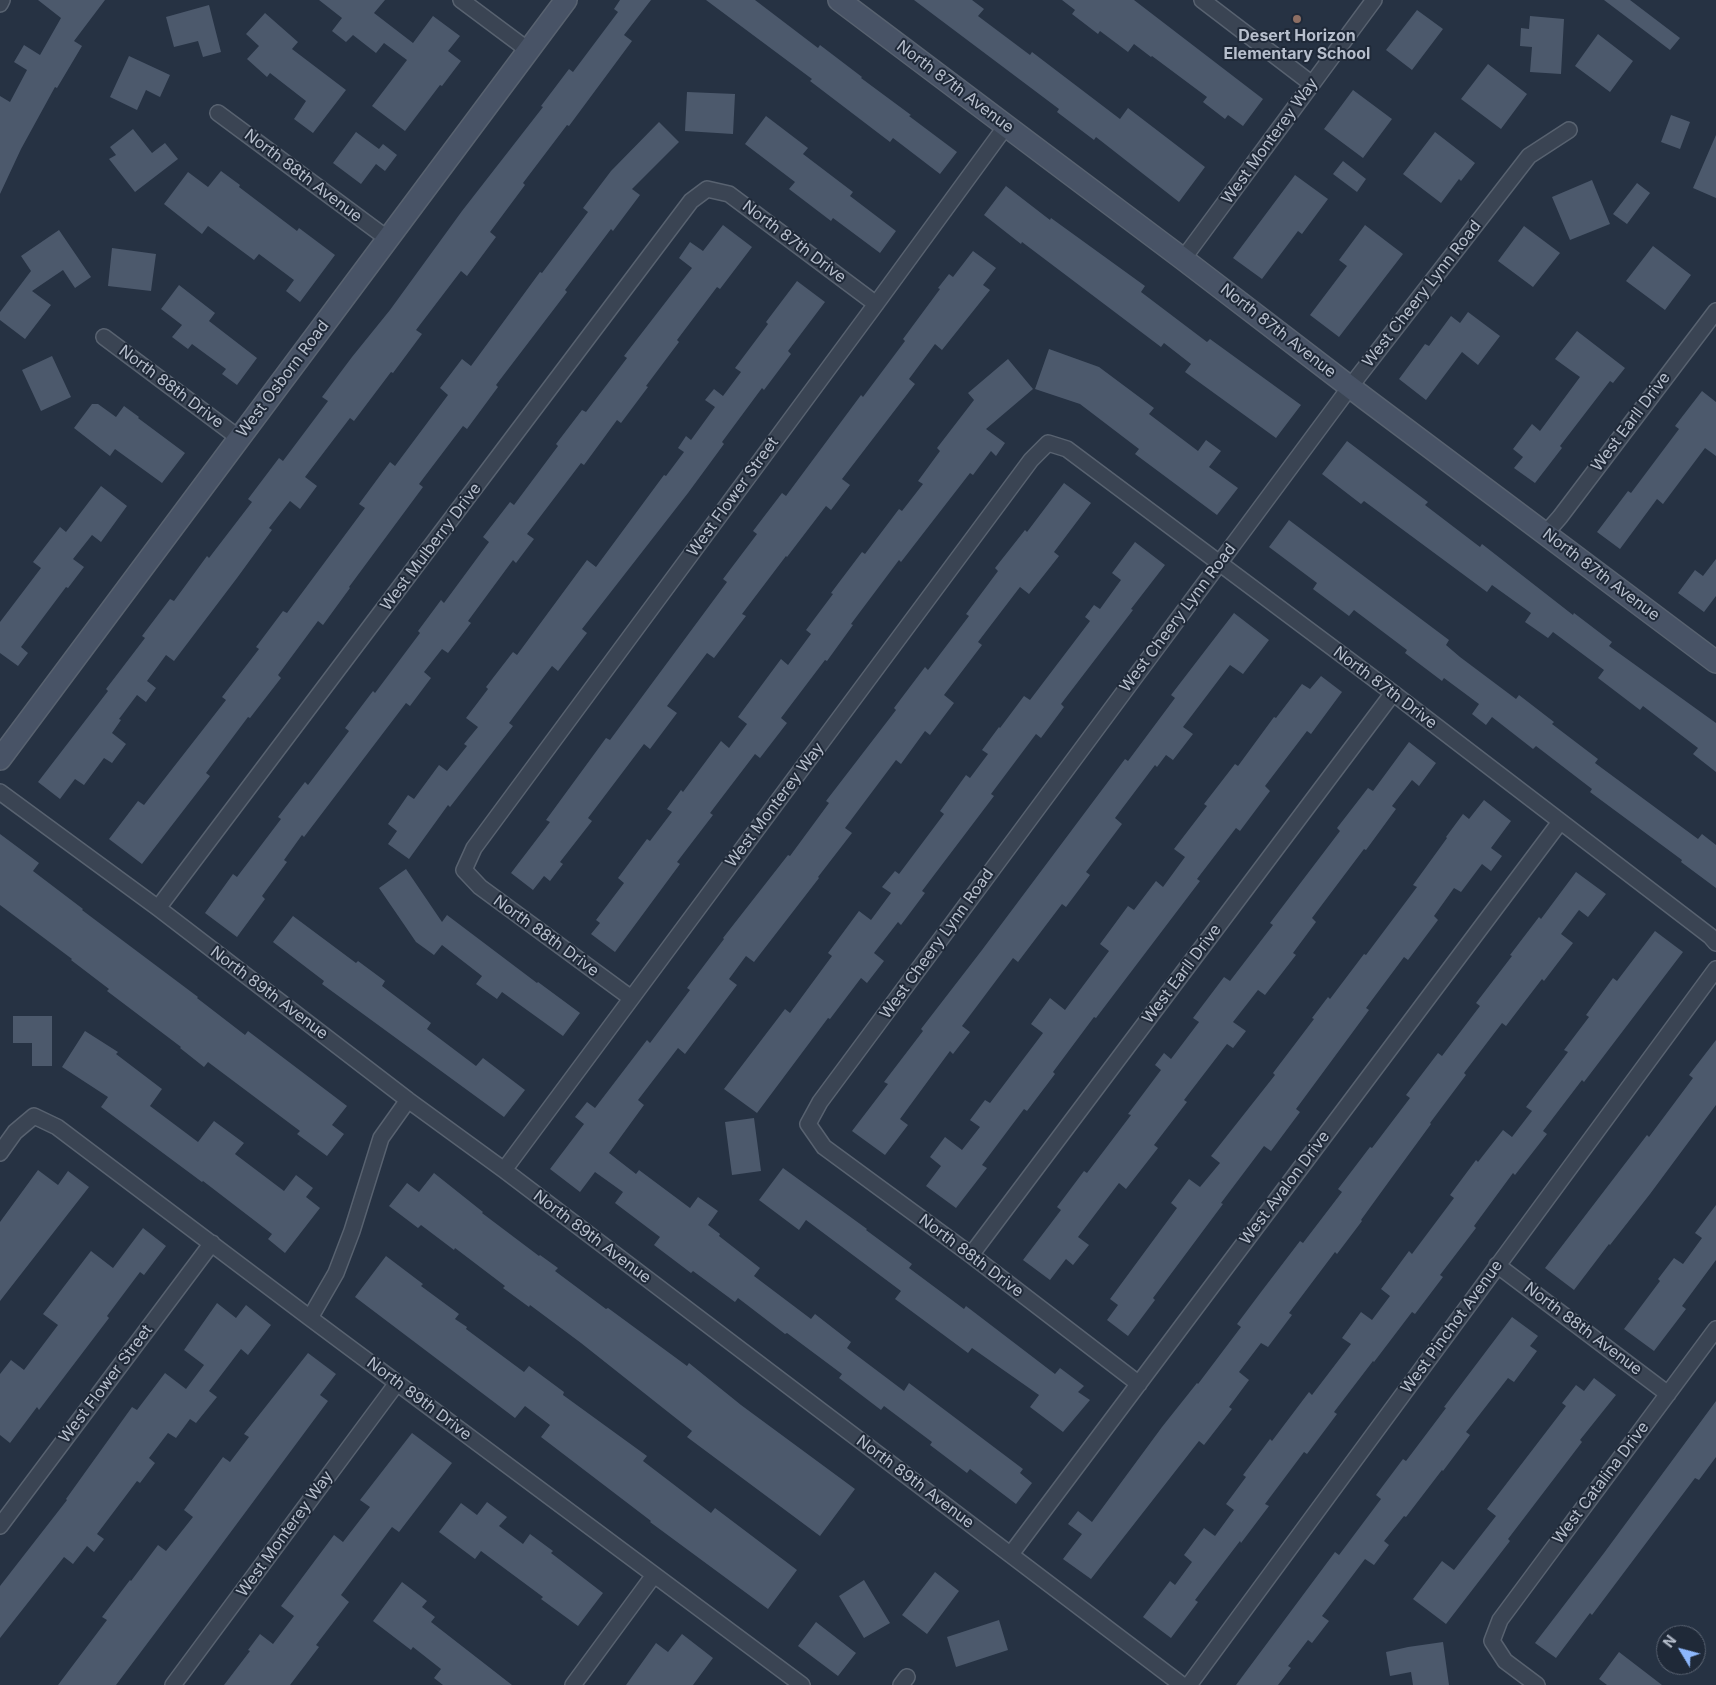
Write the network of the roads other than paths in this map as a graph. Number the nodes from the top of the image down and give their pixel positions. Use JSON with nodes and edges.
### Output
{"nodes":[{"id":1,"x":2,"y":0,"type":"edge"},
{"id":2,"x":461,"y":0,"type":"edge"},
{"id":3,"x":566,"y":0,"type":"edge"},
{"id":4,"x":839,"y":0,"type":"edge"},
{"id":5,"x":1202,"y":0,"type":"edge"},
{"id":6,"x":1374,"y":0,"type":"edge"},
{"id":7,"x":0,"y":4,"type":"edge"},
{"id":8,"x":528,"y":50,"type":"junction"},
{"id":9,"x":1312,"y":84,"type":"junction"},
{"id":10,"x":218,"y":113,"type":"dead end"},
{"id":11,"x":1006,"y":126,"type":"junction"},
{"id":12,"x":1568,"y":130,"type":"dead end"},
{"id":13,"x":707,"y":189,"type":"joint"},
{"id":14,"x":388,"y":239,"type":"junction"},
{"id":15,"x":1183,"y":258,"type":"junction"},
{"id":16,"x":876,"y":304,"type":"junction"},
{"id":17,"x":1716,"y":311,"type":"edge"},
{"id":18,"x":104,"y":337,"type":"dead end"},
{"id":19,"x":1350,"y":388,"type":"junction"},
{"id":20,"x":239,"y":438,"type":"junction"},
{"id":21,"x":1048,"y":444,"type":"joint"},
{"id":22,"x":1546,"y":533,"type":"junction"},
{"id":23,"x":1219,"y":563,"type":"junction"},
{"id":24,"x":1716,"y":662,"type":"edge"},
{"id":25,"x":1393,"y":693,"type":"junction"},
{"id":26,"x":0,"y":759,"type":"edge"},
{"id":27,"x":0,"y":792,"type":"edge"},
{"id":28,"x":1560,"y":822,"type":"junction"},
{"id":29,"x":464,"y":870,"type":"joint"},
{"id":30,"x":158,"y":908,"type":"junction"},
{"id":31,"x":1716,"y":943,"type":"edge"},
{"id":32,"x":1716,"y":970,"type":"edge"},
{"id":33,"x":631,"y":998,"type":"junction"},
{"id":34,"x":408,"y":1100,"type":"junction"},
{"id":35,"x":808,"y":1124,"type":"joint"},
{"id":36,"x":0,"y":1153,"type":"edge"},
{"id":37,"x":504,"y":1170,"type":"junction"},
{"id":38,"x":212,"y":1243,"type":"junction"},
{"id":39,"x":971,"y":1255,"type":"junction"},
{"id":40,"x":1497,"y":1265,"type":"junction"},
{"id":41,"x":310,"y":1318,"type":"junction"},
{"id":42,"x":1716,"y":1329,"type":"edge"},
{"id":43,"x":397,"y":1383,"type":"junction"},
{"id":44,"x":1138,"y":1384,"type":"junction"},
{"id":45,"x":1668,"y":1394,"type":"junction"},
{"id":46,"x":0,"y":1526,"type":"edge"},
{"id":47,"x":1011,"y":1554,"type":"junction"},
{"id":48,"x":654,"y":1575,"type":"junction"},
{"id":49,"x":173,"y":1685,"type":"edge"},
{"id":50,"x":573,"y":1685,"type":"edge"},
{"id":51,"x":802,"y":1685,"type":"edge"},
{"id":52,"x":1182,"y":1685,"type":"edge"},
{"id":53,"x":1189,"y":1685,"type":"edge"},
{"id":54,"x":1537,"y":1685,"type":"edge"}],
"edges":[{"from":1,"to":7,"type":"street"},
{"from":2,"to":8,"type":"street"},
{"from":3,"to":8,"type":"street","name":"West Osborn Road"},
{"from":4,"to":11,"type":"street","name":"North 87th Avenue"},
{"from":5,"to":9,"type":"street"},
{"from":6,"to":9,"type":"street","name":"West Monterey Way"},
{"from":8,"to":14,"type":"street","name":"West Osborn Road"},
{"from":9,"to":15,"type":"street","name":"West Monterey Way"},
{"from":10,"to":14,"type":"street","name":"North 88th Avenue"},
{"from":11,"to":15,"type":"street","name":"North 87th Avenue"},
{"from":11,"to":16,"type":"street","name":"West Flower Street"},
{"from":12,"to":19,"type":"street","name":"West Cheery Lynn Road"},
{"from":13,"to":16,"type":"street","name":"North 87th Drive"},
{"from":13,"to":30,"type":"street","name":"West Mulberry Drive"},
{"from":14,"to":20,"type":"street","name":"West Osborn Road"},
{"from":15,"to":19,"type":"street","name":"North 87th Avenue"},
{"from":16,"to":29,"type":"street","name":"West Flower Street"},
{"from":17,"to":22,"type":"street","name":"West Earll Drive"},
{"from":18,"to":20,"type":"street","name":"North 88th Drive"},
{"from":19,"to":22,"type":"street","name":"North 87th Avenue"},
{"from":19,"to":23,"type":"street","name":"West Cheery Lynn Road"},
{"from":20,"to":26,"type":"street","name":"West Osborn Road"},
{"from":21,"to":23,"type":"street","name":"North 87th Drive"},
{"from":21,"to":33,"type":"street","name":"West Monterey Way"},
{"from":22,"to":24,"type":"street","name":"North 87th Avenue"},
{"from":23,"to":25,"type":"street","name":"North 87th Drive"},
{"from":23,"to":35,"type":"street","name":"West Cheery Lynn Road"},
{"from":25,"to":28,"type":"street","name":"North 87th Drive"},
{"from":25,"to":39,"type":"street","name":"West Earll Drive"},
{"from":27,"to":30,"type":"street","name":"North 89th Avenue"},
{"from":28,"to":31,"type":"street","name":"North 87th Drive"},
{"from":28,"to":44,"type":"street","name":"West Avalon Drive"},
{"from":29,"to":33,"type":"street","name":"North 88th Drive"},
{"from":30,"to":34,"type":"street","name":"North 89th Avenue"},
{"from":32,"to":40,"type":"street","name":"West Pinchot Avenue"},
{"from":33,"to":37,"type":"street","name":"West Monterey Way"},
{"from":34,"to":37,"type":"street","name":"North 89th Avenue"},
{"from":34,"to":41,"type":"street"},
{"from":35,"to":39,"type":"street","name":"North 88th Drive"},
{"from":36,"to":38,"type":"street","name":"North 89th Drive"},
{"from":37,"to":47,"type":"street","name":"North 89th Avenue"},
{"from":38,"to":41,"type":"street","name":"North 89th Drive"},
{"from":38,"to":46,"type":"street","name":"West Flower Street"},
{"from":39,"to":44,"type":"street","name":"North 88th Drive"},
{"from":40,"to":45,"type":"street","name":"North 88th Avenue"},
{"from":40,"to":53,"type":"street","name":"West Pinchot Avenue"},
{"from":41,"to":43,"type":"street","name":"North 89th Drive"},
{"from":42,"to":45,"type":"street","name":"West Catalina Drive"},
{"from":43,"to":48,"type":"street","name":"North 89th Drive"},
{"from":43,"to":49,"type":"street","name":"West Monterey Way"},
{"from":44,"to":47,"type":"street","name":"West Avalon Drive"},
{"from":45,"to":54,"type":"street","name":"West Catalina Drive"},
{"from":47,"to":52,"type":"street","name":"North 89th Avenue"},
{"from":48,"to":50,"type":"street"},
{"from":48,"to":51,"type":"street","name":"North 89th Drive"}]}
